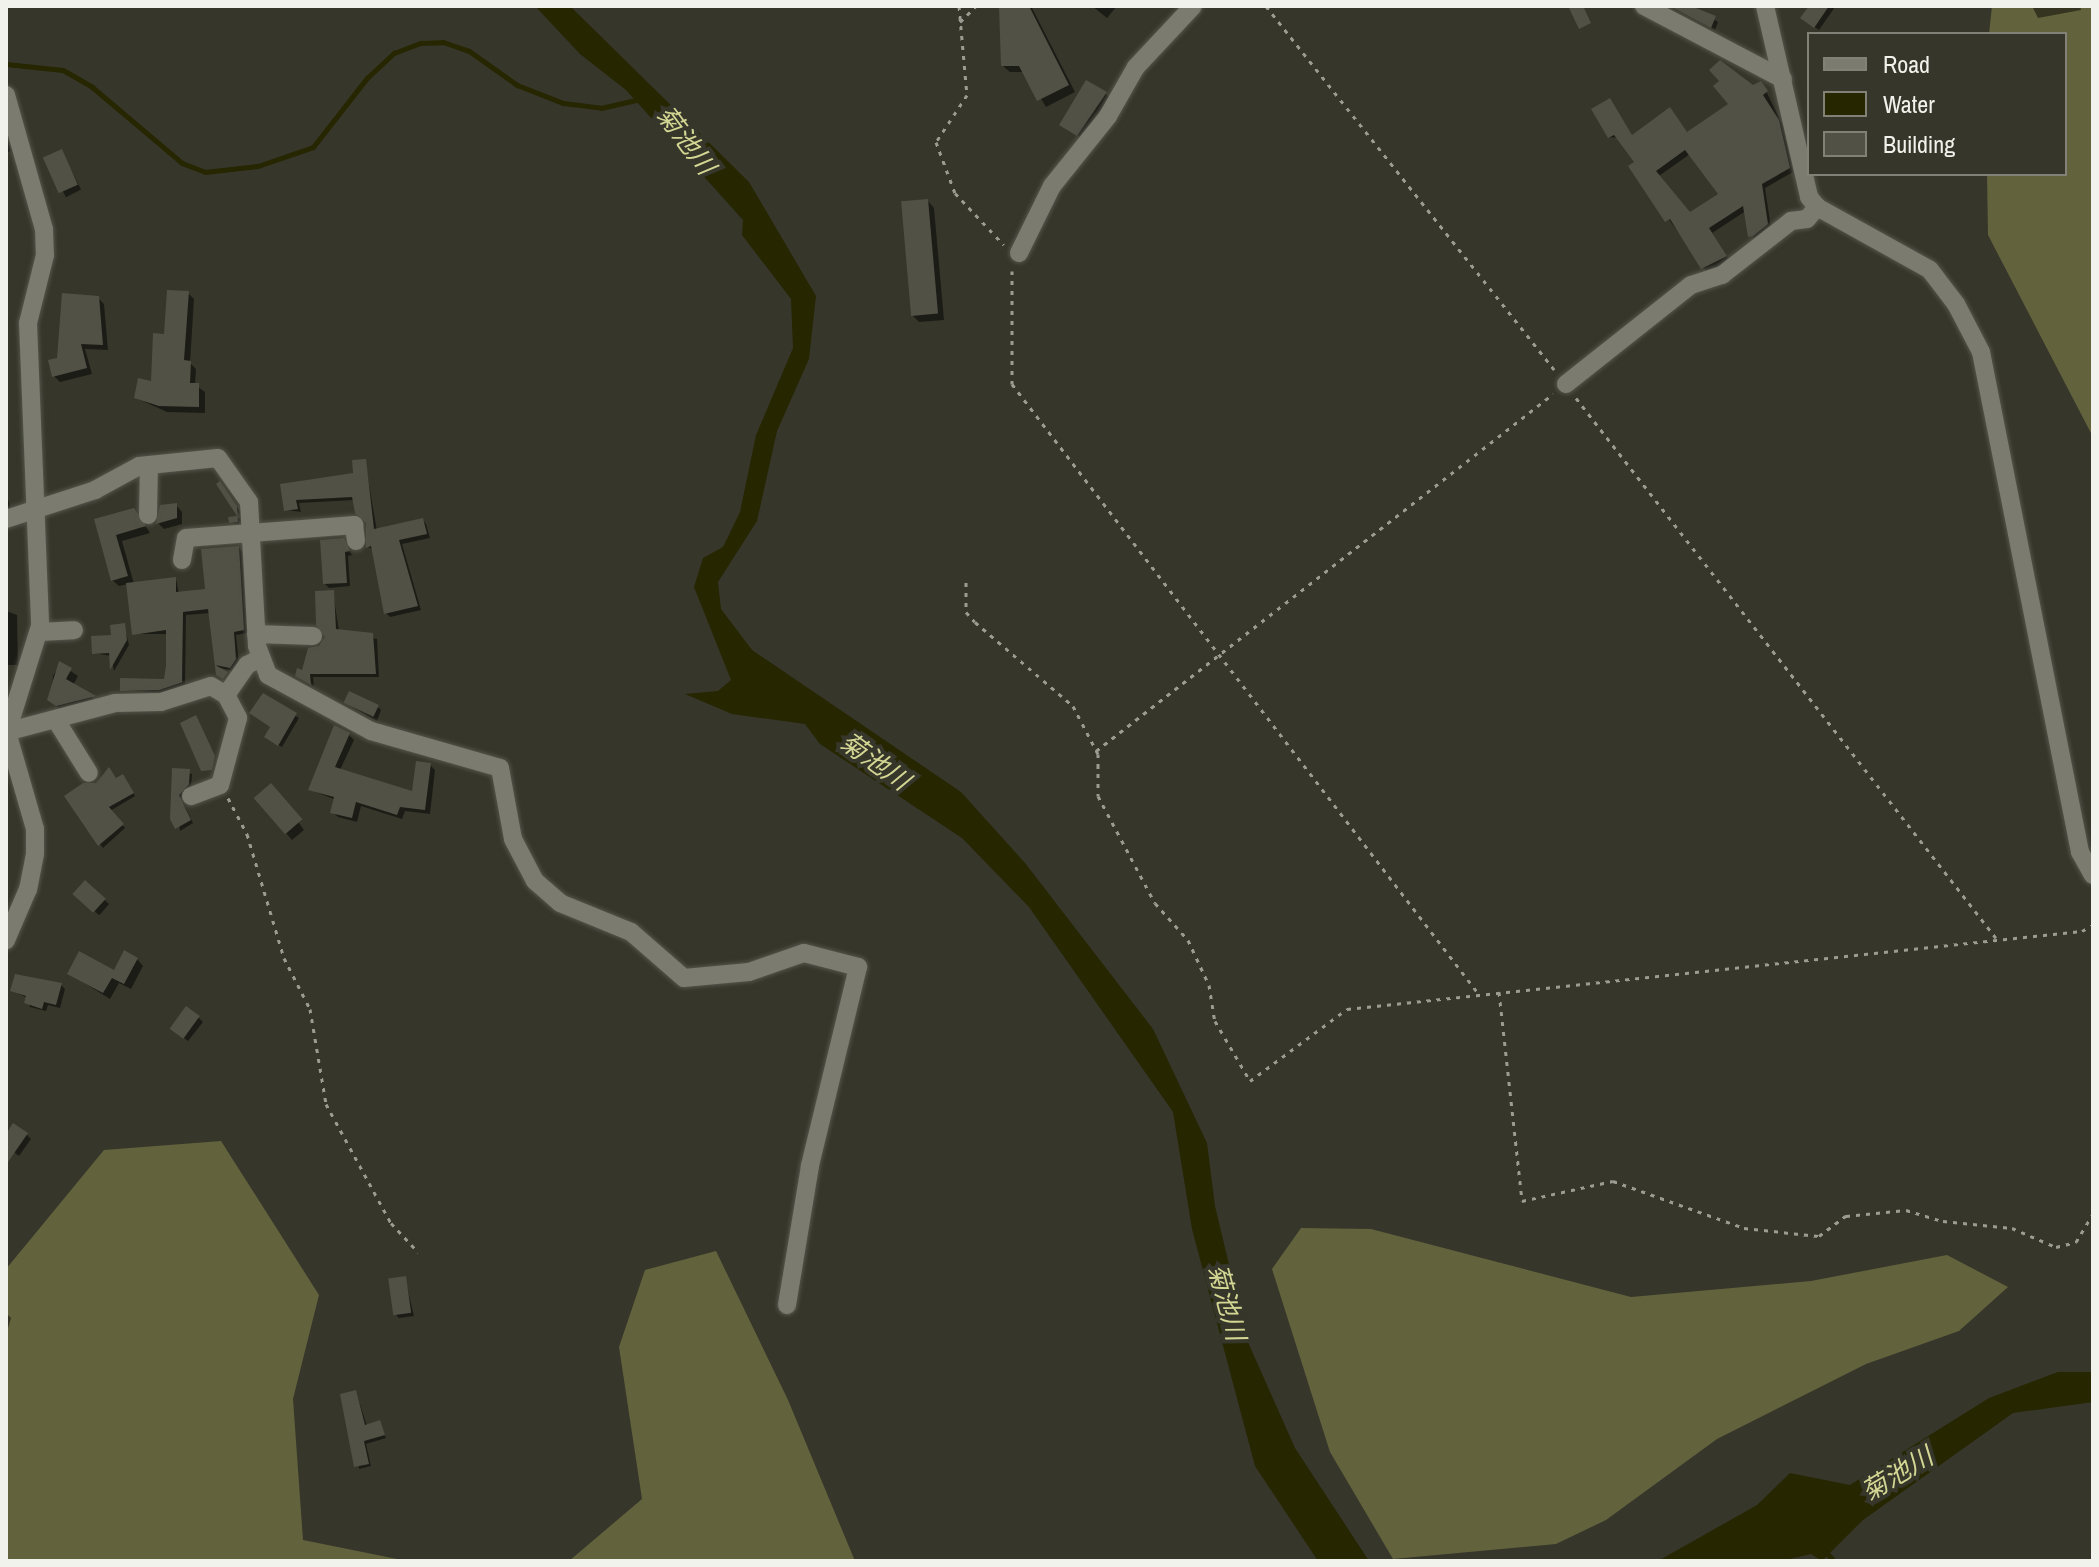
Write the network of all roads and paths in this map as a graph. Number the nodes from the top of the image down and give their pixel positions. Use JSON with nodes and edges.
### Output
{"nodes":[{"id":1,"x":959,"y":6,"type":"edge"},
{"id":2,"x":976,"y":6,"type":"edge"},
{"id":3,"x":1193,"y":6,"type":"edge"},
{"id":4,"x":1266,"y":6,"type":"edge"},
{"id":5,"x":1644,"y":6,"type":"edge"},
{"id":6,"x":1765,"y":6,"type":"edge"},
{"id":7,"x":960,"y":22,"type":"junction"},
{"id":8,"x":1783,"y":79,"type":"junction"},
{"id":9,"x":6,"y":95,"type":"edge"},
{"id":10,"x":1817,"y":207,"type":"junction"},
{"id":11,"x":1019,"y":253,"type":"junction"},
{"id":12,"x":1566,"y":384,"type":"junction"},
{"id":13,"x":149,"y":465,"type":"junction"},
{"id":14,"x":34,"y":509,"type":"junction"},
{"id":15,"x":148,"y":515,"type":"dead end"},
{"id":16,"x":6,"y":519,"type":"edge"},
{"id":17,"x":252,"y":532,"type":"junction"},
{"id":18,"x":356,"y":541,"type":"dead end"},
{"id":19,"x":182,"y":560,"type":"dead end"},
{"id":20,"x":966,"y":582,"type":"dead end"},
{"id":21,"x":74,"y":630,"type":"dead end"},
{"id":22,"x":39,"y":632,"type":"junction"},
{"id":23,"x":256,"y":634,"type":"junction"},
{"id":24,"x":313,"y":636,"type":"dead end"},
{"id":25,"x":1222,"y":658,"type":"junction"},
{"id":26,"x":259,"y":659,"type":"junction"},
{"id":27,"x":226,"y":695,"type":"junction"},
{"id":28,"x":56,"y":720,"type":"junction"},
{"id":29,"x":6,"y":732,"type":"edge"},
{"id":30,"x":1096,"y":751,"type":"junction"},
{"id":31,"x":89,"y":773,"type":"dead end"},
{"id":32,"x":220,"y":785,"type":"junction"},
{"id":33,"x":191,"y":796,"type":"dead end"},
{"id":34,"x":2093,"y":875,"type":"edge"},
{"id":35,"x":2093,"y":925,"type":"edge"},
{"id":36,"x":6,"y":940,"type":"edge"},
{"id":37,"x":1997,"y":940,"type":"junction"},
{"id":38,"x":1499,"y":992,"type":"junction"},
{"id":39,"x":1479,"y":994,"type":"junction"},
{"id":40,"x":2093,"y":1214,"type":"edge"},
{"id":41,"x":418,"y":1252,"type":"dead end"},
{"id":42,"x":787,"y":1305,"type":"dead end"}],
"edges":[{"from":1,"to":7,"type":"path"},
{"from":2,"to":7,"type":"path"},
{"from":3,"to":11,"type":"street"},
{"from":4,"to":12,"type":"path"},
{"from":5,"to":8,"type":"street"},
{"from":6,"to":8,"type":"street"},
{"from":7,"to":11,"type":"path"},
{"from":8,"to":10,"type":"street"},
{"from":9,"to":14,"type":"street"},
{"from":10,"to":12,"type":"street"},
{"from":10,"to":34,"type":"street"},
{"from":11,"to":25,"type":"path"},
{"from":12,"to":25,"type":"path"},
{"from":12,"to":37,"type":"path"},
{"from":13,"to":14,"type":"street"},
{"from":13,"to":15,"type":"street"},
{"from":13,"to":17,"type":"street"},
{"from":14,"to":16,"type":"street"},
{"from":14,"to":22,"type":"street"},
{"from":17,"to":18,"type":"street"},
{"from":17,"to":19,"type":"street"},
{"from":17,"to":23,"type":"street"},
{"from":20,"to":30,"type":"path"},
{"from":21,"to":22,"type":"street"},
{"from":22,"to":29,"type":"street"},
{"from":23,"to":24,"type":"street"},
{"from":23,"to":26,"type":"street"},
{"from":25,"to":30,"type":"path"},
{"from":25,"to":39,"type":"path"},
{"from":26,"to":27,"type":"street"},
{"from":26,"to":42,"type":"street"},
{"from":27,"to":28,"type":"street"},
{"from":27,"to":32,"type":"street"},
{"from":28,"to":29,"type":"street"},
{"from":28,"to":31,"type":"street"},
{"from":29,"to":36,"type":"street"},
{"from":30,"to":39,"type":"path"},
{"from":32,"to":33,"type":"street"},
{"from":32,"to":41,"type":"path"},
{"from":35,"to":37,"type":"path"},
{"from":37,"to":38,"type":"path"},
{"from":38,"to":39,"type":"path"},
{"from":38,"to":40,"type":"path"}]}
